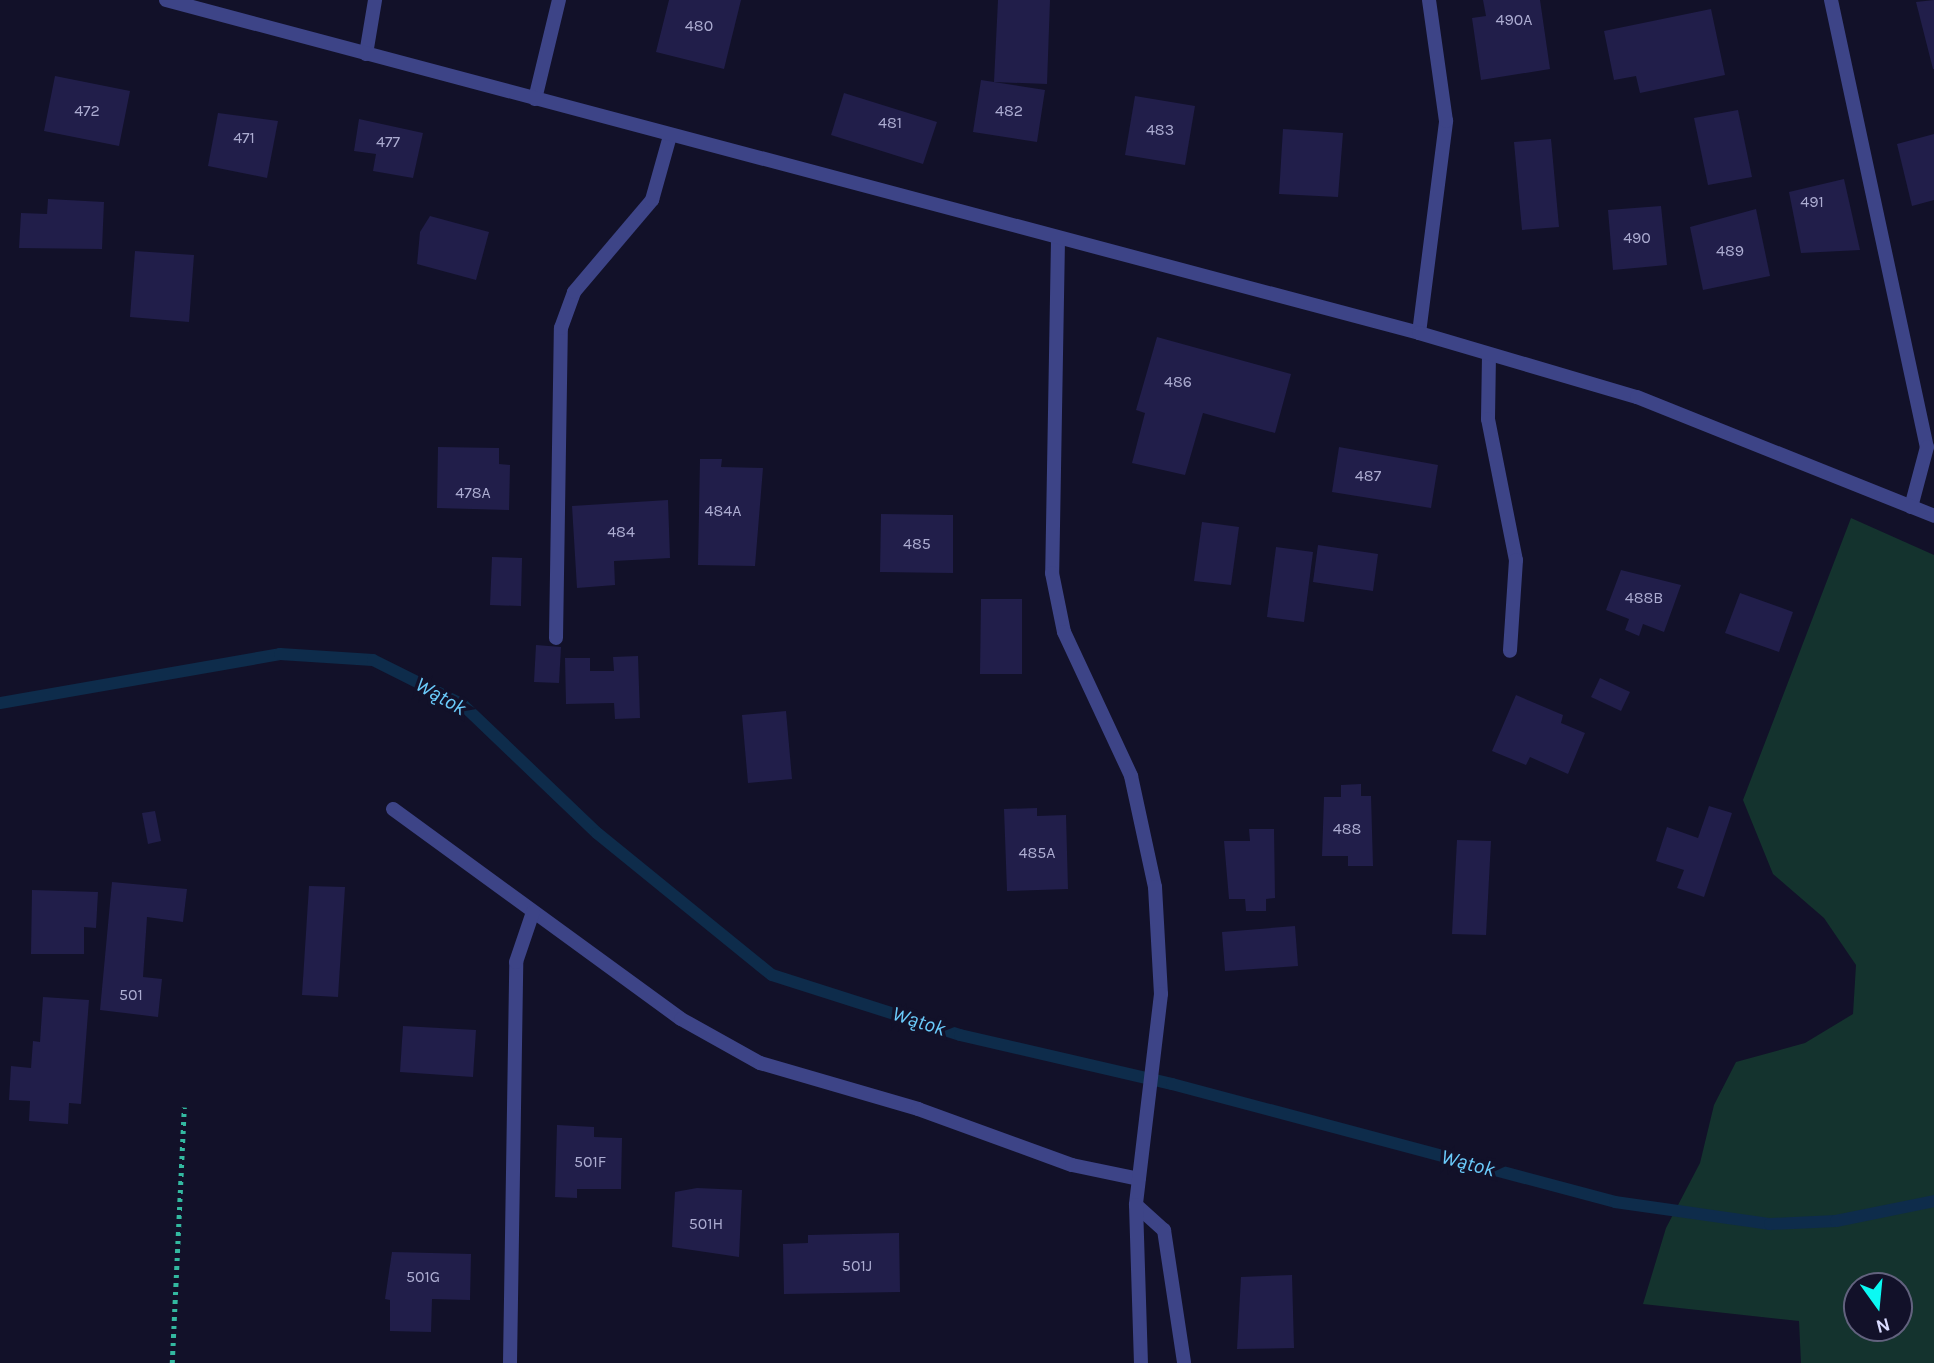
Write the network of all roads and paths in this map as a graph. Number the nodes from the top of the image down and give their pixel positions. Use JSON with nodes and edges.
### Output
{"nodes":[{"id":1,"x":166,"y":0,"type":"edge"},
{"id":2,"x":376,"y":0,"type":"edge"},
{"id":3,"x":559,"y":0,"type":"edge"},
{"id":4,"x":1429,"y":0,"type":"edge"},
{"id":5,"x":1831,"y":0,"type":"edge"},
{"id":6,"x":366,"y":54,"type":"junction"},
{"id":7,"x":535,"y":99,"type":"junction"},
{"id":8,"x":670,"y":136,"type":"junction"},
{"id":9,"x":1058,"y":240,"type":"junction"},
{"id":10,"x":1419,"y":333,"type":"junction"},
{"id":11,"x":1489,"y":355,"type":"junction"},
{"id":12,"x":1911,"y":506,"type":"junction"},
{"id":13,"x":1934,"y":516,"type":"edge"},
{"id":14,"x":556,"y":638,"type":"dead end"},
{"id":15,"x":1510,"y":651,"type":"dead end"},
{"id":16,"x":393,"y":809,"type":"dead end"},
{"id":17,"x":533,"y":912,"type":"junction"},
{"id":18,"x":184,"y":1107,"type":"dead end"},
{"id":19,"x":1139,"y":1179,"type":"junction"},
{"id":20,"x":1136,"y":1205,"type":"junction"},
{"id":21,"x":172,"y":1363,"type":"edge"},
{"id":22,"x":510,"y":1363,"type":"edge"},
{"id":23,"x":1141,"y":1363,"type":"edge"},
{"id":24,"x":1184,"y":1363,"type":"edge"}],
"edges":[{"from":1,"to":6,"type":"street"},
{"from":2,"to":6,"type":"street"},
{"from":3,"to":7,"type":"street"},
{"from":4,"to":10,"type":"street"},
{"from":5,"to":12,"type":"street"},
{"from":6,"to":7,"type":"street"},
{"from":7,"to":8,"type":"street"},
{"from":8,"to":9,"type":"street"},
{"from":8,"to":14,"type":"street"},
{"from":9,"to":10,"type":"street"},
{"from":9,"to":19,"type":"street"},
{"from":10,"to":11,"type":"street"},
{"from":11,"to":12,"type":"street"},
{"from":11,"to":15,"type":"street"},
{"from":12,"to":13,"type":"street"},
{"from":16,"to":17,"type":"street"},
{"from":17,"to":19,"type":"street"},
{"from":17,"to":22,"type":"street"},
{"from":18,"to":21,"type":"path"},
{"from":19,"to":20,"type":"street"},
{"from":20,"to":23,"type":"street"},
{"from":20,"to":24,"type":"street"}]}
